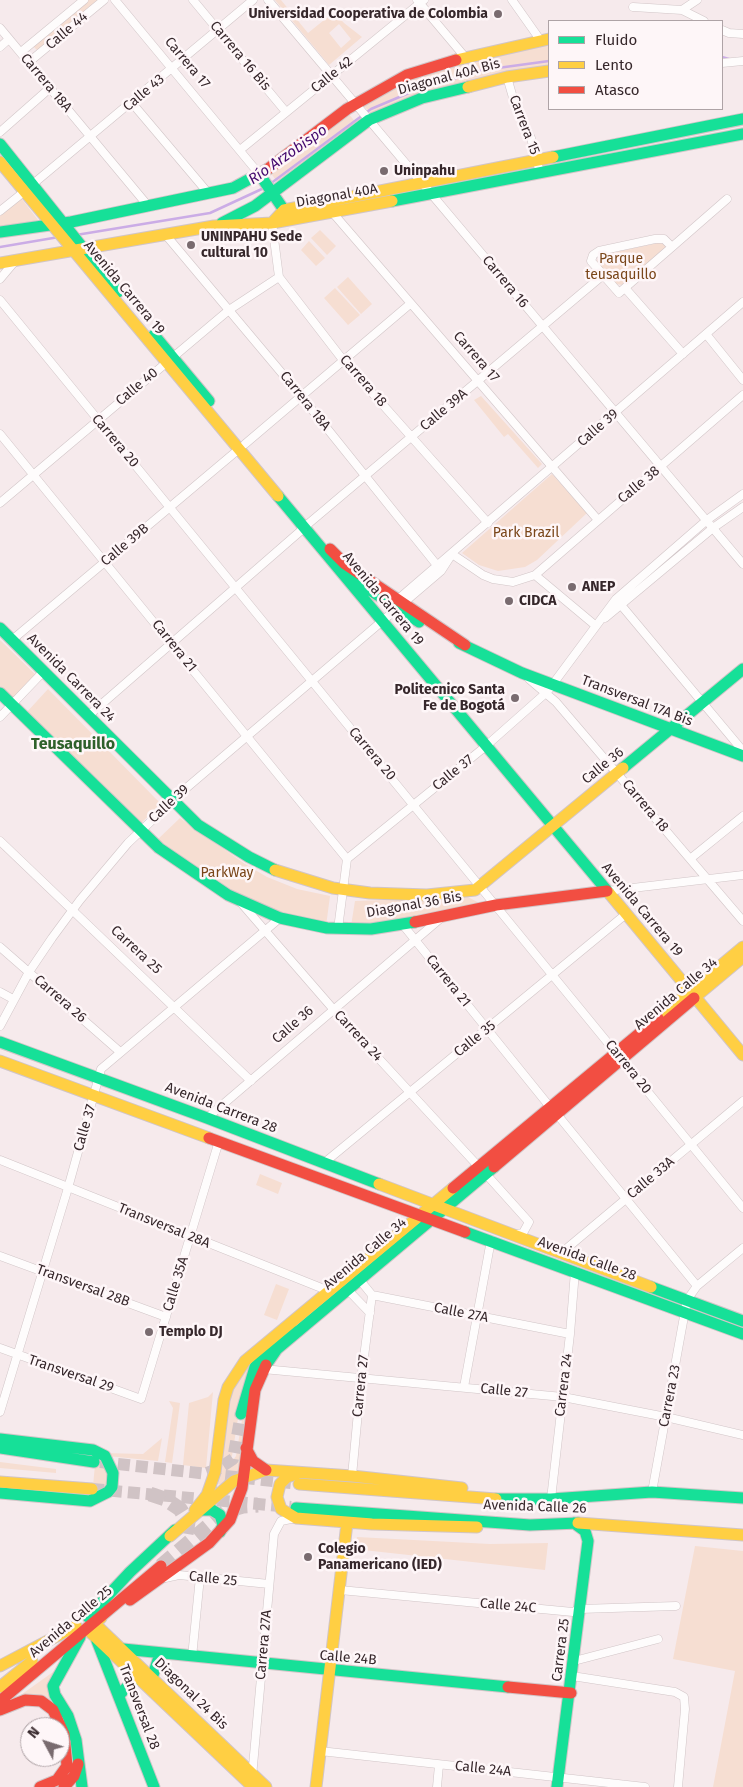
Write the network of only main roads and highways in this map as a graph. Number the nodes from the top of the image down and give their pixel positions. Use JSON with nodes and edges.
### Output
{"nodes":[{"id":1,"x":545,"y":40,"type":"edge"},
{"id":2,"x":548,"y":71,"type":"edge"},
{"id":3,"x":743,"y":119,"type":"edge"},
{"id":4,"x":743,"y":134,"type":"edge"},
{"id":5,"x":0,"y":144,"type":"edge"},
{"id":6,"x":0,"y":162,"type":"edge"},
{"id":7,"x":261,"y":177,"type":"junction"},
{"id":8,"x":29,"y":187,"type":"junction"},
{"id":9,"x":272,"y":192,"type":"junction"},
{"id":10,"x":284,"y":210,"type":"junction"},
{"id":11,"x":272,"y":223,"type":"junction"},
{"id":12,"x":59,"y":225,"type":"junction"},
{"id":13,"x":214,"y":226,"type":"junction"},
{"id":14,"x":0,"y":232,"type":"edge"},
{"id":15,"x":75,"y":246,"type":"junction"},
{"id":16,"x":0,"y":263,"type":"edge"},
{"id":17,"x":341,"y":566,"type":"junction"},
{"id":18,"x":0,"y":628,"type":"edge"},
{"id":19,"x":743,"y":670,"type":"edge"},
{"id":20,"x":0,"y":693,"type":"edge"},
{"id":21,"x":671,"y":730,"type":"junction"},
{"id":22,"x":743,"y":756,"type":"edge"},
{"id":23,"x":553,"y":826,"type":"junction"},
{"id":24,"x":481,"y":886,"type":"joint"},
{"id":25,"x":343,"y":891,"type":"joint"},
{"id":26,"x":607,"y":891,"type":"junction"},
{"id":27,"x":743,"y":947,"type":"edge"},
{"id":28,"x":743,"y":958,"type":"edge"},
{"id":29,"x":693,"y":994,"type":"junction"},
{"id":30,"x":0,"y":1042,"type":"edge"},
{"id":31,"x":743,"y":1055,"type":"edge"},
{"id":32,"x":0,"y":1061,"type":"edge"},
{"id":33,"x":436,"y":1208,"type":"junction"},
{"id":34,"x":425,"y":1216,"type":"junction"},
{"id":35,"x":686,"y":1305,"type":"junction"},
{"id":36,"x":743,"y":1320,"type":"edge"},
{"id":37,"x":290,"y":1325,"type":"junction"},
{"id":38,"x":743,"y":1334,"type":"edge"},
{"id":39,"x":241,"y":1414,"type":"tunnel mouth"},
{"id":40,"x":0,"y":1439,"type":"edge"},
{"id":41,"x":0,"y":1448,"type":"edge"},
{"id":42,"x":246,"y":1448,"type":"junction"},
{"id":43,"x":94,"y":1462,"type":"tunnel mouth"},
{"id":44,"x":266,"y":1470,"type":"junction"},
{"id":45,"x":244,"y":1476,"type":"junction"},
{"id":46,"x":299,"y":1479,"type":"junction"},
{"id":47,"x":0,"y":1482,"type":"edge"},
{"id":48,"x":92,"y":1489,"type":"tunnel mouth"},
{"id":49,"x":0,"y":1492,"type":"edge"},
{"id":50,"x":743,"y":1498,"type":"edge"},
{"id":51,"x":551,"y":1499,"type":"junction"},
{"id":52,"x":201,"y":1510,"type":"junction"},
{"id":53,"x":296,"y":1513,"type":"junction"},
{"id":54,"x":574,"y":1522,"type":"junction"},
{"id":55,"x":347,"y":1523,"type":"junction"},
{"id":56,"x":530,"y":1525,"type":"junction"},
{"id":57,"x":219,"y":1534,"type":"junction"},
{"id":58,"x":170,"y":1536,"type":"junction"},
{"id":59,"x":743,"y":1536,"type":"edge"},
{"id":60,"x":158,"y":1564,"type":"tunnel mouth"},
{"id":61,"x":87,"y":1627,"type":"junction"},
{"id":62,"x":123,"y":1650,"type":"junction"},
{"id":63,"x":160,"y":1654,"type":"junction"},
{"id":64,"x":0,"y":1666,"type":"edge"},
{"id":65,"x":331,"y":1671,"type":"junction"},
{"id":66,"x":137,"y":1677,"type":"junction"},
{"id":67,"x":152,"y":1678,"type":"junction"},
{"id":68,"x":0,"y":1687,"type":"edge"},
{"id":69,"x":571,"y":1693,"type":"junction"},
{"id":70,"x":119,"y":1695,"type":"junction"},
{"id":71,"x":0,"y":1701,"type":"edge"},
{"id":72,"x":0,"y":1710,"type":"edge"},
{"id":73,"x":78,"y":1752,"type":"junction"},
{"id":74,"x":558,"y":1782,"type":"edge"},
{"id":75,"x":252,"y":1786,"type":"edge"},
{"id":76,"x":40,"y":1787,"type":"edge"},
{"id":77,"x":64,"y":1787,"type":"edge"},
{"id":78,"x":82,"y":1787,"type":"edge"},
{"id":79,"x":154,"y":1787,"type":"edge"},
{"id":80,"x":266,"y":1787,"type":"edge"},
{"id":81,"x":316,"y":1787,"type":"edge"}],
"edges":[{"from":1,"to":7,"type":"main road","name":"Diagonal 40A Bis"},
{"from":2,"to":9,"type":"main road","name":"Diagonal 40A Bis"},
{"from":3,"to":10,"type":"main road","name":"Diagonal 40A"},
{"from":4,"to":11,"type":"main road","name":"Diagonal 40A"},
{"from":5,"to":8,"type":"main road","name":"Avenida Carrera 19"},
{"from":6,"to":8,"type":"main road","name":"Avenida Carrera 19"},
{"from":7,"to":9,"type":"main road","name":"Carrera 17"},
{"from":7,"to":12,"type":"main road"},
{"from":8,"to":12,"type":"main road","name":"Avenida Carrera 19"},
{"from":9,"to":10,"type":"main road","name":"Carrera 17"},
{"from":9,"to":13,"type":"main road","name":"Diagonal 40A Bis"},
{"from":10,"to":11,"type":"main road"},
{"from":11,"to":13,"type":"main road","name":"Diagonal 40A"},
{"from":12,"to":14,"type":"main road"},
{"from":12,"to":15,"type":"main road","name":"Avenida Carrera 19"},
{"from":13,"to":15,"type":"main road","name":"Diagonal 40A"},
{"from":15,"to":16,"type":"main road","name":"Diagonal 40A"},
{"from":15,"to":17,"type":"main road","name":"Avenida Carrera 19"},
{"from":17,"to":21,"type":"main road","name":"Transversal 17A Bis"},
{"from":17,"to":23,"type":"main road","name":"Avenida Carrera 19"},
{"from":18,"to":25,"type":"main road","name":"Avenida Carrera 24"},
{"from":19,"to":21,"type":"main road","name":"Calle 36"},
{"from":20,"to":26,"type":"main road","name":"Diagonal 36 Bis"},
{"from":21,"to":22,"type":"main road","name":"Transversal 17A Bis"},
{"from":21,"to":23,"type":"main road","name":"Calle 36"},
{"from":23,"to":24,"type":"main road","name":"Calle 36"},
{"from":23,"to":26,"type":"main road","name":"Avenida Carrera 19"},
{"from":24,"to":25,"type":"main road","name":"Diagonal 36 Bis"},
{"from":26,"to":29,"type":"main road","name":"Avenida Carrera 19"},
{"from":27,"to":29,"type":"main road","name":"Avenida Calle 34"},
{"from":28,"to":29,"type":"main road","name":"Avenida Calle 34"},
{"from":29,"to":31,"type":"main road","name":"Avenida Carrera 19"},
{"from":29,"to":33,"type":"main road","name":"Avenida Calle 34"},
{"from":30,"to":33,"type":"main road","name":"Avenida Carrera 28"},
{"from":32,"to":34,"type":"main road"},
{"from":33,"to":34,"type":"main road","name":"Avenida Calle 34"},
{"from":33,"to":35,"type":"main road","name":"Avenida Calle 28"},
{"from":34,"to":35,"type":"main road","name":"Avenida Calle 28"},
{"from":34,"to":37,"type":"main road","name":"Avenida Calle 34"},
{"from":34,"to":42,"type":"main road","name":"Avenida Calle 34"},
{"from":35,"to":36,"type":"main road","name":"Avenida Calle 28"},
{"from":35,"to":38,"type":"main road","name":"Avenida Calle 28"},
{"from":37,"to":39,"type":"main road"},
{"from":37,"to":58,"type":"main road","name":"Avenida Calle 34"},
{"from":40,"to":49,"type":"main road"},
{"from":41,"to":43,"type":"main road"},
{"from":42,"to":44,"type":"main road"},
{"from":42,"to":45,"type":"main road","name":"Avenida Calle 34"},
{"from":44,"to":45,"type":"main road"},
{"from":44,"to":46,"type":"main road"},
{"from":45,"to":52,"type":"main road"},
{"from":45,"to":57,"type":"main road","name":"Avenida Calle 34"},
{"from":46,"to":51,"type":"main road","name":"Avenida Calle 26"},
{"from":46,"to":51,"type":"main road"},
{"from":46,"to":53,"type":"main road"},
{"from":47,"to":48,"type":"main road"},
{"from":50,"to":51,"type":"main road","name":"Avenida Calle 26"},
{"from":52,"to":57,"type":"main road"},
{"from":52,"to":58,"type":"main road"},
{"from":53,"to":55,"type":"main road"},
{"from":53,"to":56,"type":"main road","name":"Avenida Calle 26"},
{"from":54,"to":56,"type":"main road","name":"Avenida Calle 26"},
{"from":54,"to":59,"type":"main road","name":"Avenida Calle 26"},
{"from":54,"to":69,"type":"main road","name":"Carrera 25"},
{"from":55,"to":56,"type":"main road"},
{"from":55,"to":65,"type":"main road"},
{"from":57,"to":61,"type":"main road","name":"Avenida Calle 34"},
{"from":58,"to":61,"type":"main road","name":"Avenida Calle 34"},
{"from":60,"to":61,"type":"main road","name":"Avenida Calle 25"},
{"from":61,"to":62,"type":"main road","name":"Diagonal 24 Bis"},
{"from":61,"to":64,"type":"main road"},
{"from":61,"to":66,"type":"main road","name":"Diagonal 24 Bis"},
{"from":61,"to":68,"type":"main road","name":"Avenida Calle 25"},
{"from":61,"to":70,"type":"main road","name":"Transversal 28"},
{"from":61,"to":71,"type":"main road","name":"Avenida Calle 25"},
{"from":61,"to":73,"type":"main road"},
{"from":62,"to":63,"type":"main road","name":"Calle 24B"},
{"from":62,"to":67,"type":"main road","name":"Diagonal 24 Bis"},
{"from":63,"to":65,"type":"main road","name":"Calle 24B"},
{"from":63,"to":67,"type":"main road"},
{"from":65,"to":69,"type":"main road","name":"Calle 24B"},
{"from":65,"to":81,"type":"main road"},
{"from":66,"to":70,"type":"main road"},
{"from":66,"to":75,"type":"main road","name":"Diagonal 24 Bis"},
{"from":67,"to":80,"type":"main road","name":"Diagonal 24 Bis"},
{"from":69,"to":74,"type":"main road","name":"Carrera 25"},
{"from":70,"to":79,"type":"main road","name":"Transversal 28"},
{"from":72,"to":76,"type":"main road"},
{"from":73,"to":77,"type":"main road"},
{"from":73,"to":78,"type":"main road"}]}
